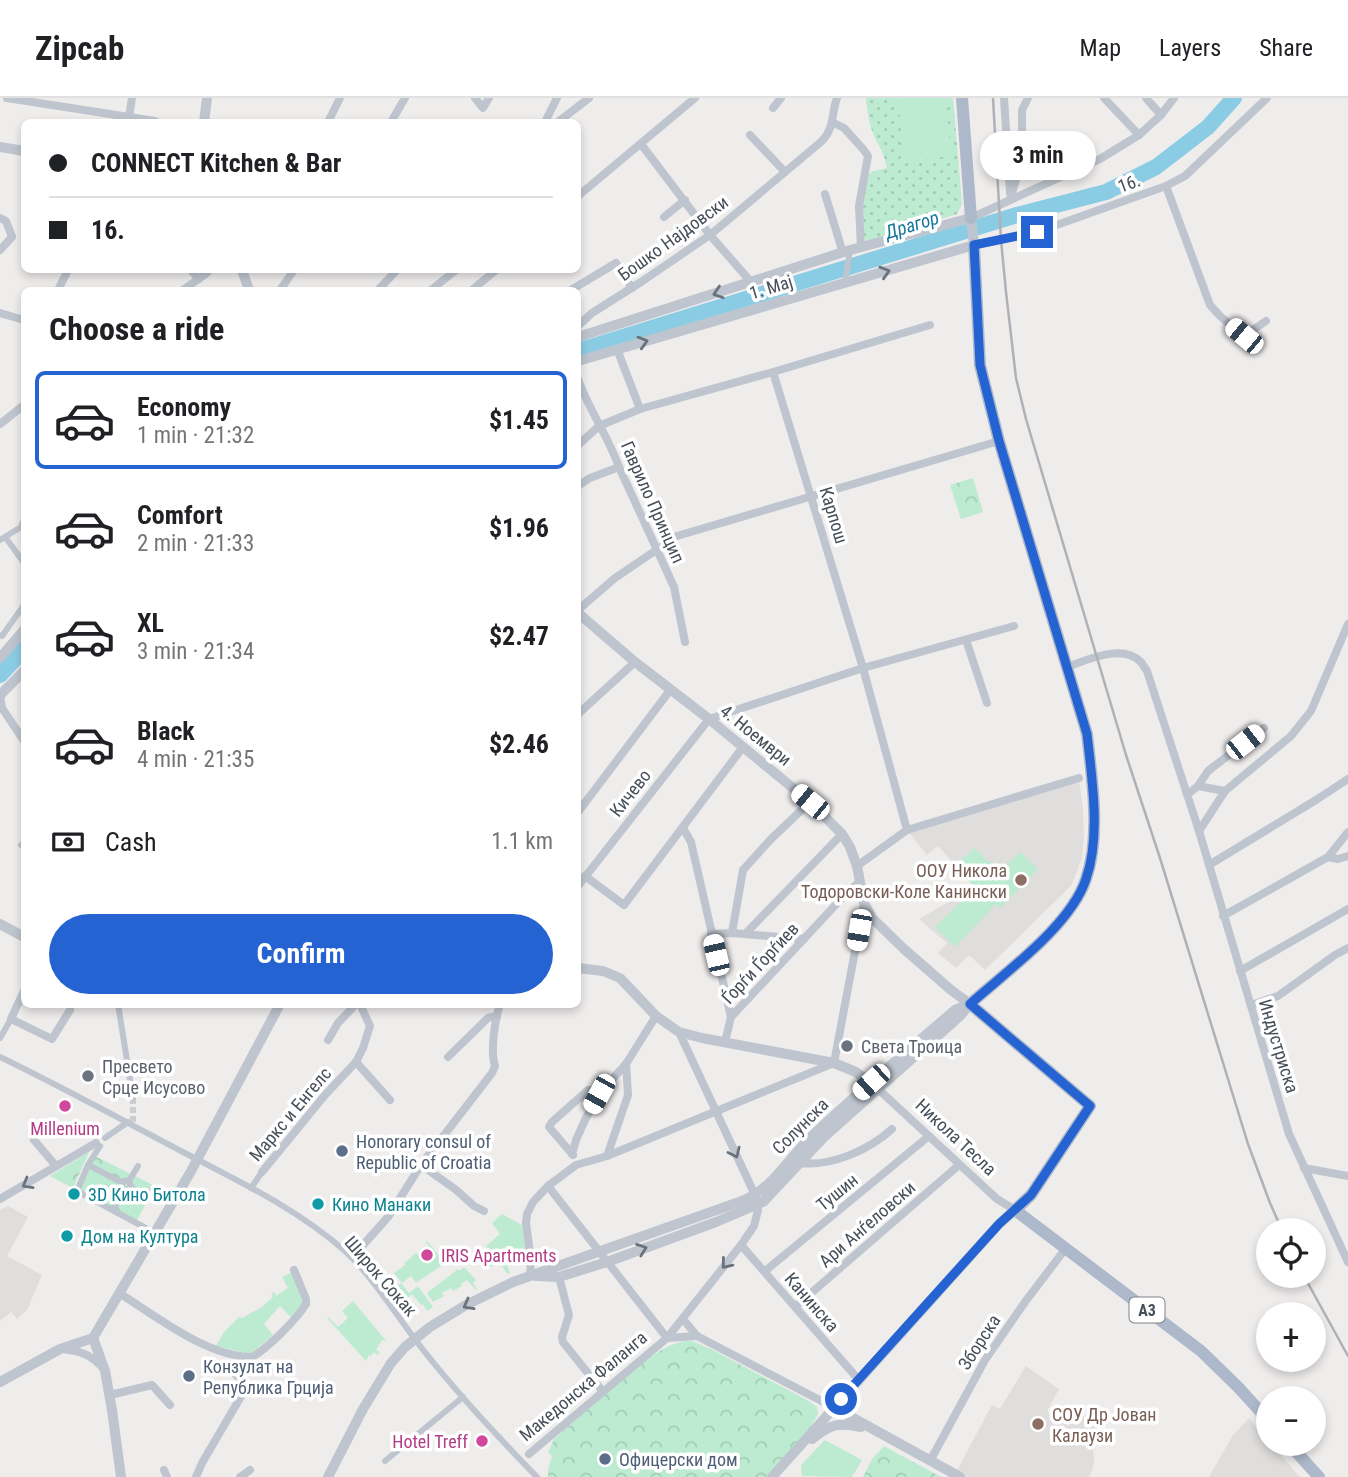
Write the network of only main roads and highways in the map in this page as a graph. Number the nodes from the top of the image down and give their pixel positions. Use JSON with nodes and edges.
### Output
{"nodes":[{"id":1,"x":962,"y":98,"type":"edge"},
{"id":2,"x":971,"y":218,"type":"road end"},
{"id":3,"x":974,"y":245,"type":"road end"},
{"id":4,"x":1015,"y":1210,"type":"joint"},
{"id":5,"x":1256,"y":1407,"type":"edge"},
{"id":6,"x":1300,"y":1456,"type":"edge"},
{"id":7,"x":1319,"y":1477,"type":"edge"}],
"edges":[{"from":1,"to":2,"type":"main road"},
{"from":3,"to":4,"type":"main road","name":"4. Ноември"},
{"from":4,"to":5,"type":"main road","name":"Никола Тесла","number":"A3"},
{"from":6,"to":7,"type":"main road"}]}
